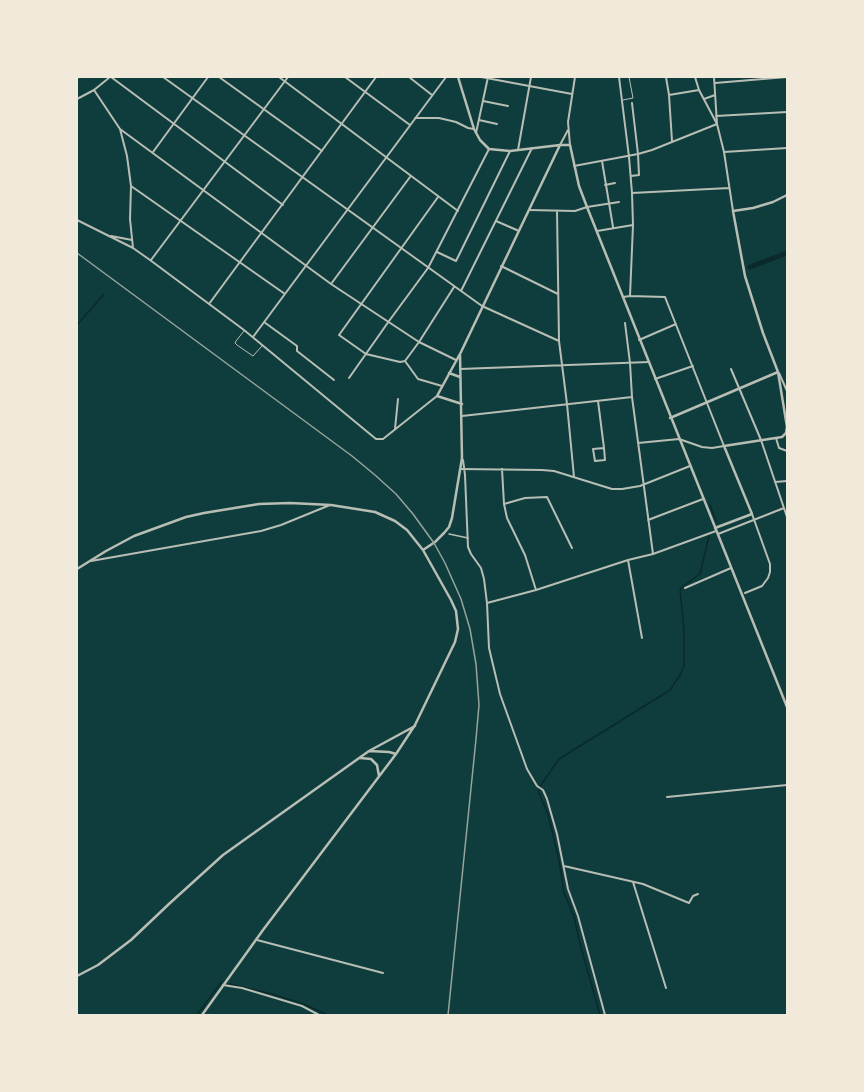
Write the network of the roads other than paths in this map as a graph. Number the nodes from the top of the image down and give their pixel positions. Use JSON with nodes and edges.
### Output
{"nodes":[{"id":1,"x":111,"y":77,"type":"edge"},
{"id":2,"x":163,"y":77,"type":"edge"},
{"id":3,"x":208,"y":77,"type":"edge"},
{"id":4,"x":219,"y":77,"type":"edge"},
{"id":5,"x":279,"y":77,"type":"edge"},
{"id":6,"x":288,"y":77,"type":"edge"},
{"id":7,"x":345,"y":77,"type":"edge"},
{"id":8,"x":376,"y":77,"type":"edge"},
{"id":9,"x":409,"y":77,"type":"edge"},
{"id":10,"x":446,"y":77,"type":"edge"},
{"id":11,"x":458,"y":77,"type":"edge"},
{"id":12,"x":481,"y":77,"type":"edge"},
{"id":13,"x":531,"y":77,"type":"edge"},
{"id":14,"x":575,"y":77,"type":"edge"},
{"id":15,"x":619,"y":77,"type":"edge"},
{"id":16,"x":629,"y":77,"type":"edge"},
{"id":17,"x":666,"y":77,"type":"edge"},
{"id":18,"x":695,"y":77,"type":"edge"},
{"id":19,"x":714,"y":77,"type":"edge"},
{"id":20,"x":488,"y":78,"type":"edge"},
{"id":21,"x":787,"y":78,"type":"edge"},
{"id":22,"x":285,"y":82,"type":"junction"},
{"id":23,"x":715,"y":83,"type":"junction"},
{"id":24,"x":530,"y":86,"type":"junction"},
{"id":25,"x":94,"y":90,"type":"junction"},
{"id":26,"x":699,"y":90,"type":"junction"},
{"id":27,"x":365,"y":91,"type":"junction"},
{"id":28,"x":572,"y":94,"type":"junction"},
{"id":29,"x":432,"y":95,"type":"junction"},
{"id":30,"x":669,"y":95,"type":"junction"},
{"id":31,"x":716,"y":95,"type":"junction"},
{"id":32,"x":192,"y":98,"type":"junction"},
{"id":33,"x":77,"y":99,"type":"edge"},
{"id":34,"x":704,"y":99,"type":"junction"},
{"id":35,"x":483,"y":100,"type":"junction"},
{"id":36,"x":623,"y":100,"type":"junction"},
{"id":37,"x":632,"y":103,"type":"dead end"},
{"id":38,"x":508,"y":106,"type":"dead end"},
{"id":39,"x":263,"y":109,"type":"junction"},
{"id":40,"x":787,"y":112,"type":"edge"},
{"id":41,"x":716,"y":116,"type":"junction"},
{"id":42,"x":415,"y":118,"type":"junction"},
{"id":43,"x":479,"y":120,"type":"junction"},
{"id":44,"x":174,"y":123,"type":"junction"},
{"id":45,"x":342,"y":123,"type":"junction"},
{"id":46,"x":497,"y":124,"type":"dead end"},
{"id":47,"x":717,"y":124,"type":"junction"},
{"id":48,"x":410,"y":125,"type":"junction"},
{"id":49,"x":120,"y":129,"type":"junction"},
{"id":50,"x":474,"y":129,"type":"junction"},
{"id":51,"x":568,"y":129,"type":"junction"},
{"id":52,"x":476,"y":133,"type":"junction"},
{"id":53,"x":244,"y":134,"type":"junction"},
{"id":54,"x":672,"y":141,"type":"junction"},
{"id":55,"x":560,"y":145,"type":"junction"},
{"id":56,"x":570,"y":145,"type":"junction"},
{"id":57,"x":532,"y":148,"type":"junction"},
{"id":58,"x":787,"y":148,"type":"edge"},
{"id":59,"x":490,"y":149,"type":"junction"},
{"id":60,"x":518,"y":150,"type":"junction"},
{"id":61,"x":322,"y":151,"type":"junction"},
{"id":62,"x":510,"y":151,"type":"junction"},
{"id":63,"x":153,"y":152,"type":"junction"},
{"id":64,"x":724,"y":152,"type":"junction"},
{"id":65,"x":638,"y":154,"type":"junction"},
{"id":66,"x":629,"y":157,"type":"junction"},
{"id":67,"x":387,"y":158,"type":"junction"},
{"id":68,"x":225,"y":161,"type":"junction"},
{"id":69,"x":602,"y":161,"type":"junction"},
{"id":70,"x":574,"y":166,"type":"junction"},
{"id":71,"x":631,"y":176,"type":"junction"},
{"id":72,"x":303,"y":177,"type":"junction"},
{"id":73,"x":411,"y":177,"type":"junction"},
{"id":74,"x":615,"y":183,"type":"dead end"},
{"id":75,"x":605,"y":185,"type":"junction"},
{"id":76,"x":131,"y":186,"type":"junction"},
{"id":77,"x":729,"y":188,"type":"junction"},
{"id":78,"x":203,"y":190,"type":"junction"},
{"id":79,"x":632,"y":193,"type":"junction"},
{"id":80,"x":787,"y":195,"type":"edge"},
{"id":81,"x":438,"y":197,"type":"junction"},
{"id":82,"x":619,"y":202,"type":"dead end"},
{"id":83,"x":608,"y":204,"type":"junction"},
{"id":84,"x":283,"y":205,"type":"junction"},
{"id":85,"x":587,"y":207,"type":"junction"},
{"id":86,"x":348,"y":210,"type":"junction"},
{"id":87,"x":529,"y":210,"type":"junction"},
{"id":88,"x":458,"y":211,"type":"junction"},
{"id":89,"x":557,"y":211,"type":"junction"},
{"id":90,"x":734,"y":211,"type":"junction"},
{"id":91,"x":77,"y":220,"type":"edge"},
{"id":92,"x":180,"y":221,"type":"junction"},
{"id":93,"x":496,"y":221,"type":"junction"},
{"id":94,"x":633,"y":225,"type":"junction"},
{"id":95,"x":613,"y":227,"type":"junction"},
{"id":96,"x":374,"y":228,"type":"junction"},
{"id":97,"x":519,"y":231,"type":"junction"},
{"id":98,"x":596,"y":231,"type":"junction"},
{"id":99,"x":262,"y":233,"type":"junction"},
{"id":100,"x":108,"y":236,"type":"junction"},
{"id":101,"x":132,"y":240,"type":"junction"},
{"id":102,"x":132,"y":248,"type":"junction"},
{"id":103,"x":401,"y":248,"type":"junction"},
{"id":104,"x":438,"y":252,"type":"junction"},
{"id":105,"x":150,"y":260,"type":"junction"},
{"id":106,"x":240,"y":261,"type":"junction"},
{"id":107,"x":306,"y":266,"type":"junction"},
{"id":108,"x":501,"y":266,"type":"junction"},
{"id":109,"x":428,"y":268,"type":"junction"},
{"id":110,"x":331,"y":284,"type":"junction"},
{"id":111,"x":454,"y":286,"type":"junction"},
{"id":112,"x":461,"y":291,"type":"junction"},
{"id":113,"x":285,"y":294,"type":"junction"},
{"id":114,"x":558,"y":294,"type":"junction"},
{"id":115,"x":630,"y":296,"type":"junction"},
{"id":116,"x":623,"y":297,"type":"junction"},
{"id":117,"x":210,"y":304,"type":"junction"},
{"id":118,"x":361,"y":304,"type":"junction"},
{"id":119,"x":482,"y":306,"type":"junction"},
{"id":120,"x":389,"y":321,"type":"junction"},
{"id":121,"x":264,"y":322,"type":"junction"},
{"id":122,"x":625,"y":323,"type":"dead end"},
{"id":123,"x":676,"y":324,"type":"junction"},
{"id":124,"x":244,"y":330,"type":"junction"},
{"id":125,"x":253,"y":337,"type":"junction"},
{"id":126,"x":639,"y":340,"type":"junction"},
{"id":127,"x":559,"y":341,"type":"junction"},
{"id":128,"x":419,"y":342,"type":"junction"},
{"id":129,"x":262,"y":345,"type":"junction"},
{"id":130,"x":461,"y":352,"type":"junction"},
{"id":131,"x":366,"y":354,"type":"junction"},
{"id":132,"x":456,"y":360,"type":"junction"},
{"id":133,"x":405,"y":361,"type":"junction"},
{"id":134,"x":649,"y":362,"type":"junction"},
{"id":135,"x":630,"y":363,"type":"junction"},
{"id":136,"x":562,"y":365,"type":"junction"},
{"id":137,"x":693,"y":366,"type":"junction"},
{"id":138,"x":460,"y":369,"type":"junction"},
{"id":139,"x":731,"y":369,"type":"dead end"},
{"id":140,"x":778,"y":372,"type":"junction"},
{"id":141,"x":449,"y":373,"type":"junction"},
{"id":142,"x":460,"y":377,"type":"junction"},
{"id":143,"x":349,"y":378,"type":"dead end"},
{"id":144,"x":656,"y":379,"type":"junction"},
{"id":145,"x":334,"y":380,"type":"dead end"},
{"id":146,"x":442,"y":386,"type":"junction"},
{"id":147,"x":739,"y":388,"type":"junction"},
{"id":148,"x":787,"y":390,"type":"edge"},
{"id":149,"x":437,"y":396,"type":"junction"},
{"id":150,"x":632,"y":397,"type":"junction"},
{"id":151,"x":398,"y":399,"type":"dead end"},
{"id":152,"x":598,"y":401,"type":"junction"},
{"id":153,"x":707,"y":402,"type":"junction"},
{"id":154,"x":462,"y":404,"type":"junction"},
{"id":155,"x":567,"y":404,"type":"junction"},
{"id":156,"x":462,"y":416,"type":"junction"},
{"id":157,"x":670,"y":418,"type":"junction"},
{"id":158,"x":787,"y":427,"type":"edge"},
{"id":159,"x":395,"y":429,"type":"junction"},
{"id":160,"x":776,"y":438,"type":"junction"},
{"id":161,"x":679,"y":439,"type":"junction"},
{"id":162,"x":760,"y":440,"type":"junction"},
{"id":163,"x":638,"y":443,"type":"junction"},
{"id":164,"x":724,"y":446,"type":"junction"},
{"id":165,"x":604,"y":448,"type":"junction"},
{"id":166,"x":787,"y":452,"type":"edge"},
{"id":167,"x":462,"y":458,"type":"junction"},
{"id":168,"x":690,"y":466,"type":"junction"},
{"id":169,"x":460,"y":469,"type":"junction"},
{"id":170,"x":502,"y":469,"type":"junction"},
{"id":171,"x":465,"y":470,"type":"junction"},
{"id":172,"x":574,"y":477,"type":"junction"},
{"id":173,"x":787,"y":481,"type":"edge"},
{"id":174,"x":775,"y":482,"type":"junction"},
{"id":175,"x":644,"y":484,"type":"junction"},
{"id":176,"x":703,"y":499,"type":"junction"},
{"id":177,"x":504,"y":504,"type":"junction"},
{"id":178,"x":331,"y":505,"type":"junction"},
{"id":179,"x":784,"y":508,"type":"junction"},
{"id":180,"x":752,"y":514,"type":"junction"},
{"id":181,"x":787,"y":517,"type":"edge"},
{"id":182,"x":648,"y":520,"type":"junction"},
{"id":183,"x":754,"y":520,"type":"junction"},
{"id":184,"x":716,"y":531,"type":"junction"},
{"id":185,"x":449,"y":534,"type":"dead end"},
{"id":186,"x":468,"y":538,"type":"junction"},
{"id":187,"x":572,"y":548,"type":"dead end"},
{"id":188,"x":423,"y":550,"type":"junction"},
{"id":189,"x":653,"y":554,"type":"junction"},
{"id":190,"x":628,"y":560,"type":"junction"},
{"id":191,"x":88,"y":561,"type":"junction"},
{"id":192,"x":731,"y":568,"type":"junction"},
{"id":193,"x":77,"y":569,"type":"edge"},
{"id":194,"x":685,"y":588,"type":"dead end"},
{"id":195,"x":536,"y":590,"type":"junction"},
{"id":196,"x":745,"y":593,"type":"dead end"},
{"id":197,"x":487,"y":603,"type":"junction"},
{"id":198,"x":642,"y":638,"type":"dead end"},
{"id":199,"x":787,"y":707,"type":"edge"},
{"id":200,"x":415,"y":725,"type":"junction"},
{"id":201,"x":369,"y":751,"type":"junction"},
{"id":202,"x":396,"y":754,"type":"junction"},
{"id":203,"x":360,"y":758,"type":"junction"},
{"id":204,"x":379,"y":776,"type":"junction"},
{"id":205,"x":787,"y":785,"type":"edge"},
{"id":206,"x":667,"y":798,"type":"dead end"},
{"id":207,"x":564,"y":866,"type":"junction"},
{"id":208,"x":633,"y":882,"type":"junction"},
{"id":209,"x":698,"y":894,"type":"dead end"},
{"id":210,"x":257,"y":940,"type":"junction"},
{"id":211,"x":383,"y":973,"type":"dead end"},
{"id":212,"x":77,"y":976,"type":"edge"},
{"id":213,"x":223,"y":985,"type":"junction"},
{"id":214,"x":666,"y":988,"type":"dead end"},
{"id":215,"x":202,"y":1015,"type":"edge"},
{"id":216,"x":319,"y":1015,"type":"edge"},
{"id":217,"x":605,"y":1015,"type":"edge"}],
"edges":[{"from":1,"to":25,"type":"street"},
{"from":1,"to":44,"type":"street"},
{"from":2,"to":32,"type":"street"},
{"from":3,"to":32,"type":"street"},
{"from":4,"to":39,"type":"street"},
{"from":5,"to":22,"type":"street"},
{"from":6,"to":22,"type":"street"},
{"from":7,"to":27,"type":"street"},
{"from":8,"to":27,"type":"street"},
{"from":9,"to":29,"type":"street"},
{"from":10,"to":29,"type":"street"},
{"from":11,"to":50,"type":"street"},
{"from":12,"to":20,"type":"street"},
{"from":13,"to":24,"type":"street"},
{"from":14,"to":28,"type":"street"},
{"from":15,"to":36,"type":"street"},
{"from":16,"to":36,"type":"lane"},
{"from":17,"to":30,"type":"street"},
{"from":18,"to":26,"type":"street"},
{"from":19,"to":23,"type":"street"},
{"from":20,"to":24,"type":"street"},
{"from":20,"to":35,"type":"street"},
{"from":21,"to":23,"type":"street"},
{"from":22,"to":39,"type":"street"},
{"from":22,"to":45,"type":"street"},
{"from":23,"to":31,"type":"street"},
{"from":24,"to":28,"type":"street"},
{"from":24,"to":60,"type":"street"},
{"from":25,"to":33,"type":"street"},
{"from":25,"to":49,"type":"street"},
{"from":26,"to":30,"type":"street"},
{"from":26,"to":34,"type":"street"},
{"from":27,"to":45,"type":"street"},
{"from":27,"to":48,"type":"street"},
{"from":28,"to":51,"type":"street"},
{"from":29,"to":42,"type":"street"},
{"from":30,"to":54,"type":"street"},
{"from":31,"to":34,"type":"street"},
{"from":31,"to":41,"type":"street"},
{"from":32,"to":44,"type":"street"},
{"from":32,"to":53,"type":"street"},
{"from":34,"to":47,"type":"street"},
{"from":35,"to":38,"type":"street"},
{"from":35,"to":43,"type":"street"},
{"from":36,"to":66,"type":"street"},
{"from":37,"to":65,"type":"street"},
{"from":39,"to":53,"type":"street"},
{"from":39,"to":61,"type":"street"},
{"from":40,"to":41,"type":"street"},
{"from":41,"to":47,"type":"street"},
{"from":42,"to":48,"type":"street"},
{"from":42,"to":50,"type":"street"},
{"from":43,"to":46,"type":"street"},
{"from":43,"to":52,"type":"street"},
{"from":44,"to":63,"type":"street"},
{"from":44,"to":68,"type":"street"},
{"from":45,"to":61,"type":"street"},
{"from":45,"to":67,"type":"street"},
{"from":47,"to":54,"type":"street"},
{"from":47,"to":64,"type":"street"},
{"from":48,"to":67,"type":"street"},
{"from":49,"to":63,"type":"street"},
{"from":49,"to":76,"type":"street"},
{"from":50,"to":52,"type":"street"},
{"from":51,"to":55,"type":"street"},
{"from":51,"to":56,"type":"street"},
{"from":52,"to":59,"type":"street"},
{"from":53,"to":68,"type":"street"},
{"from":53,"to":72,"type":"street"},
{"from":54,"to":65,"type":"street"},
{"from":55,"to":56,"type":"street"},
{"from":55,"to":57,"type":"street"},
{"from":55,"to":87,"type":"street"},
{"from":56,"to":70,"type":"street"},
{"from":57,"to":60,"type":"street"},
{"from":57,"to":93,"type":"street"},
{"from":58,"to":64,"type":"street"},
{"from":59,"to":62,"type":"street"},
{"from":59,"to":88,"type":"street"},
{"from":60,"to":62,"type":"street"},
{"from":61,"to":72,"type":"street"},
{"from":62,"to":104,"type":"street"},
{"from":63,"to":78,"type":"street"},
{"from":64,"to":77,"type":"street"},
{"from":65,"to":66,"type":"street"},
{"from":65,"to":71,"type":"street"},
{"from":66,"to":69,"type":"street"},
{"from":66,"to":71,"type":"street"},
{"from":67,"to":73,"type":"street"},
{"from":67,"to":86,"type":"street"},
{"from":68,"to":78,"type":"street"},
{"from":68,"to":84,"type":"street"},
{"from":69,"to":70,"type":"street"},
{"from":69,"to":75,"type":"street"},
{"from":70,"to":85,"type":"street"},
{"from":71,"to":79,"type":"street"},
{"from":72,"to":84,"type":"street"},
{"from":72,"to":86,"type":"street"},
{"from":73,"to":81,"type":"street"},
{"from":73,"to":96,"type":"street"},
{"from":74,"to":75,"type":"street"},
{"from":75,"to":83,"type":"street"},
{"from":76,"to":92,"type":"street"},
{"from":76,"to":101,"type":"street"},
{"from":77,"to":79,"type":"street"},
{"from":77,"to":90,"type":"street"},
{"from":78,"to":92,"type":"street"},
{"from":78,"to":99,"type":"street"},
{"from":79,"to":94,"type":"street"},
{"from":80,"to":90,"type":"street"},
{"from":81,"to":88,"type":"street"},
{"from":81,"to":103,"type":"street"},
{"from":82,"to":83,"type":"street"},
{"from":83,"to":85,"type":"street"},
{"from":83,"to":95,"type":"street"},
{"from":84,"to":99,"type":"street"},
{"from":85,"to":89,"type":"street"},
{"from":85,"to":98,"type":"street"},
{"from":86,"to":96,"type":"street"},
{"from":86,"to":107,"type":"street"},
{"from":87,"to":89,"type":"street"},
{"from":87,"to":97,"type":"street"},
{"from":88,"to":104,"type":"street"},
{"from":89,"to":114,"type":"street"},
{"from":90,"to":140,"type":"street"},
{"from":91,"to":100,"type":"street"},
{"from":92,"to":105,"type":"street"},
{"from":92,"to":106,"type":"street"},
{"from":93,"to":97,"type":"street"},
{"from":93,"to":112,"type":"street"},
{"from":94,"to":95,"type":"street"},
{"from":94,"to":115,"type":"street"},
{"from":95,"to":98,"type":"street"},
{"from":96,"to":103,"type":"street"},
{"from":96,"to":110,"type":"street"},
{"from":97,"to":108,"type":"street"},
{"from":98,"to":116,"type":"street"},
{"from":99,"to":106,"type":"street"},
{"from":99,"to":107,"type":"street"},
{"from":100,"to":101,"type":"street"},
{"from":100,"to":102,"type":"street"},
{"from":101,"to":102,"type":"street"},
{"from":102,"to":105,"type":"street"},
{"from":103,"to":109,"type":"street"},
{"from":103,"to":118,"type":"street"},
{"from":104,"to":109,"type":"street"},
{"from":105,"to":117,"type":"street"},
{"from":106,"to":113,"type":"street"},
{"from":106,"to":117,"type":"street"},
{"from":107,"to":110,"type":"street"},
{"from":107,"to":113,"type":"street"},
{"from":108,"to":114,"type":"street"},
{"from":108,"to":119,"type":"street"},
{"from":109,"to":111,"type":"street"},
{"from":109,"to":120,"type":"street"},
{"from":110,"to":118,"type":"street"},
{"from":111,"to":112,"type":"street"},
{"from":111,"to":128,"type":"street"},
{"from":112,"to":119,"type":"street"},
{"from":113,"to":121,"type":"street"},
{"from":114,"to":127,"type":"street"},
{"from":115,"to":116,"type":"street"},
{"from":115,"to":123,"type":"street"},
{"from":116,"to":126,"type":"street"},
{"from":117,"to":124,"type":"street"},
{"from":118,"to":120,"type":"street"},
{"from":118,"to":131,"type":"street"},
{"from":119,"to":127,"type":"street"},
{"from":119,"to":130,"type":"street"},
{"from":120,"to":128,"type":"street"},
{"from":120,"to":131,"type":"street"},
{"from":121,"to":125,"type":"street"},
{"from":121,"to":145,"type":"street"},
{"from":122,"to":135,"type":"street"},
{"from":123,"to":126,"type":"street"},
{"from":123,"to":137,"type":"street"},
{"from":124,"to":125,"type":"street"},
{"from":124,"to":129,"type":"lane"},
{"from":125,"to":129,"type":"street"},
{"from":126,"to":134,"type":"street"},
{"from":127,"to":136,"type":"street"},
{"from":128,"to":132,"type":"street"},
{"from":128,"to":133,"type":"street"},
{"from":129,"to":159,"type":"street"},
{"from":130,"to":132,"type":"street"},
{"from":130,"to":138,"type":"street"},
{"from":131,"to":133,"type":"street"},
{"from":131,"to":143,"type":"street"},
{"from":132,"to":141,"type":"street"},
{"from":133,"to":146,"type":"street"},
{"from":134,"to":135,"type":"street"},
{"from":134,"to":144,"type":"street"},
{"from":135,"to":136,"type":"street"},
{"from":135,"to":150,"type":"street"},
{"from":136,"to":138,"type":"street"},
{"from":136,"to":155,"type":"street"},
{"from":137,"to":144,"type":"street"},
{"from":137,"to":153,"type":"street"},
{"from":138,"to":142,"type":"street"},
{"from":139,"to":147,"type":"street"},
{"from":140,"to":147,"type":"street"},
{"from":140,"to":148,"type":"street"},
{"from":140,"to":158,"type":"street"},
{"from":141,"to":142,"type":"street"},
{"from":141,"to":146,"type":"street"},
{"from":142,"to":154,"type":"street"},
{"from":144,"to":157,"type":"street"},
{"from":146,"to":149,"type":"street"},
{"from":147,"to":153,"type":"street"},
{"from":147,"to":162,"type":"street"},
{"from":149,"to":154,"type":"street"},
{"from":149,"to":159,"type":"street"},
{"from":150,"to":152,"type":"street"},
{"from":150,"to":163,"type":"street"},
{"from":151,"to":159,"type":"street"},
{"from":152,"to":155,"type":"street"},
{"from":152,"to":165,"type":"street"},
{"from":153,"to":157,"type":"street"},
{"from":153,"to":164,"type":"street"},
{"from":154,"to":156,"type":"street"},
{"from":155,"to":156,"type":"street"},
{"from":155,"to":172,"type":"street"},
{"from":156,"to":167,"type":"street"},
{"from":157,"to":161,"type":"street"},
{"from":158,"to":160,"type":"street"},
{"from":160,"to":162,"type":"street"},
{"from":160,"to":166,"type":"street"},
{"from":161,"to":163,"type":"street"},
{"from":161,"to":164,"type":"street"},
{"from":161,"to":168,"type":"street"},
{"from":162,"to":164,"type":"street"},
{"from":162,"to":174,"type":"street"},
{"from":163,"to":175,"type":"street"},
{"from":164,"to":180,"type":"street"},
{"from":165,"to":165,"type":"street"},
{"from":167,"to":169,"type":"street"},
{"from":167,"to":171,"type":"street"},
{"from":168,"to":175,"type":"street"},
{"from":168,"to":176,"type":"street"},
{"from":169,"to":171,"type":"street"},
{"from":169,"to":188,"type":"street"},
{"from":170,"to":171,"type":"street"},
{"from":170,"to":172,"type":"street"},
{"from":170,"to":177,"type":"street"},
{"from":171,"to":186,"type":"street"},
{"from":172,"to":175,"type":"street"},
{"from":173,"to":174,"type":"street"},
{"from":174,"to":179,"type":"street"},
{"from":175,"to":182,"type":"street"},
{"from":176,"to":182,"type":"street"},
{"from":176,"to":184,"type":"street"},
{"from":177,"to":187,"type":"street"},
{"from":177,"to":195,"type":"street"},
{"from":178,"to":188,"type":"street"},
{"from":178,"to":191,"type":"street"},
{"from":178,"to":191,"type":"street"},
{"from":179,"to":181,"type":"street"},
{"from":179,"to":183,"type":"street"},
{"from":180,"to":183,"type":"street"},
{"from":180,"to":184,"type":"street"},
{"from":182,"to":189,"type":"street"},
{"from":183,"to":184,"type":"street"},
{"from":183,"to":196,"type":"street"},
{"from":184,"to":189,"type":"street"},
{"from":184,"to":192,"type":"street"},
{"from":185,"to":186,"type":"street"},
{"from":186,"to":197,"type":"street"},
{"from":188,"to":200,"type":"street"},
{"from":189,"to":190,"type":"street"},
{"from":190,"to":195,"type":"street"},
{"from":190,"to":198,"type":"street"},
{"from":191,"to":193,"type":"street"},
{"from":192,"to":194,"type":"street"},
{"from":192,"to":199,"type":"street"},
{"from":195,"to":197,"type":"street"},
{"from":197,"to":207,"type":"street"},
{"from":200,"to":201,"type":"street"},
{"from":200,"to":202,"type":"street"},
{"from":201,"to":202,"type":"street"},
{"from":201,"to":203,"type":"street"},
{"from":202,"to":204,"type":"street"},
{"from":203,"to":204,"type":"street"},
{"from":203,"to":212,"type":"street"},
{"from":204,"to":210,"type":"street"},
{"from":205,"to":206,"type":"street"},
{"from":207,"to":208,"type":"street"},
{"from":207,"to":217,"type":"street"},
{"from":208,"to":209,"type":"street"},
{"from":208,"to":214,"type":"street"},
{"from":210,"to":211,"type":"street"},
{"from":210,"to":213,"type":"street"},
{"from":213,"to":215,"type":"street"},
{"from":213,"to":216,"type":"street"}]}
